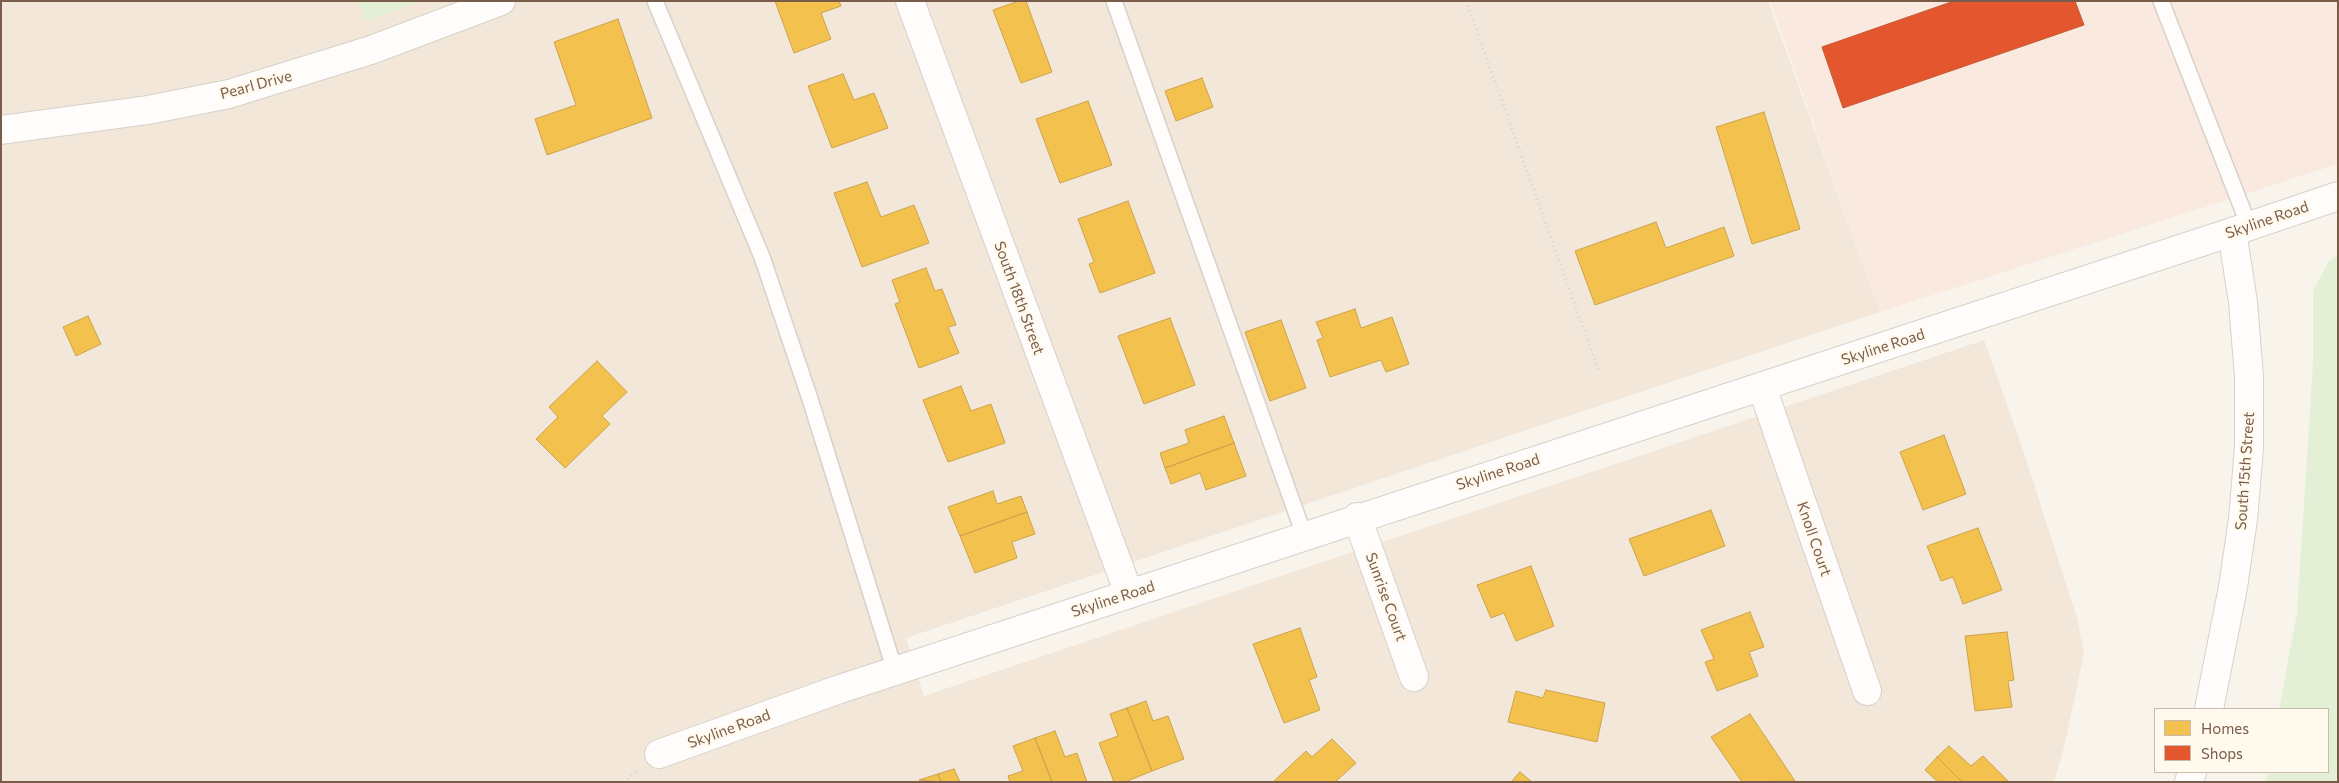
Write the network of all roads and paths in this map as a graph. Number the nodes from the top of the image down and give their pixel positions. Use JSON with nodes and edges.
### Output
{"nodes":[{"id":1,"x":501,"y":1,"type":"edge"},
{"id":2,"x":655,"y":1,"type":"edge"},
{"id":3,"x":910,"y":1,"type":"edge"},
{"id":4,"x":1114,"y":1,"type":"edge"},
{"id":5,"x":1466,"y":1,"type":"edge"},
{"id":6,"x":2161,"y":1,"type":"edge"},
{"id":7,"x":1,"y":130,"type":"edge"},
{"id":8,"x":2338,"y":196,"type":"edge"},
{"id":9,"x":2241,"y":229,"type":"junction"},
{"id":10,"x":1599,"y":372,"type":"dead end"},
{"id":11,"x":1762,"y":387,"type":"junction"},
{"id":12,"x":1357,"y":517,"type":"junction"},
{"id":13,"x":1304,"y":535,"type":"junction"},
{"id":14,"x":1129,"y":594,"type":"junction"},
{"id":15,"x":895,"y":671,"type":"junction"},
{"id":16,"x":1414,"y":678,"type":"dead end"},
{"id":17,"x":1868,"y":690,"type":"dead end"},
{"id":18,"x":2210,"y":708,"type":"edge"},
{"id":19,"x":659,"y":754,"type":"dead end"}],
"edges":[{"from":1,"to":7,"type":"street","name":"Pearl Drive"},
{"from":2,"to":15,"type":"lane"},
{"from":3,"to":14,"type":"street","name":"South 18th Street"},
{"from":4,"to":13,"type":"lane"},
{"from":5,"to":10,"type":"path"},
{"from":6,"to":9,"type":"lane"},
{"from":8,"to":9,"type":"street","name":"Skyline Road"},
{"from":9,"to":11,"type":"street","name":"Skyline Road"},
{"from":9,"to":18,"type":"street","name":"South 15th Street"},
{"from":11,"to":12,"type":"street","name":"Skyline Road"},
{"from":11,"to":17,"type":"street","name":"Knoll Court"},
{"from":12,"to":13,"type":"street","name":"Skyline Road"},
{"from":12,"to":16,"type":"street","name":"Sunrise Court"},
{"from":13,"to":14,"type":"street","name":"Skyline Road"},
{"from":14,"to":15,"type":"street","name":"Skyline Road"},
{"from":15,"to":19,"type":"street","name":"Skyline Road"}]}
